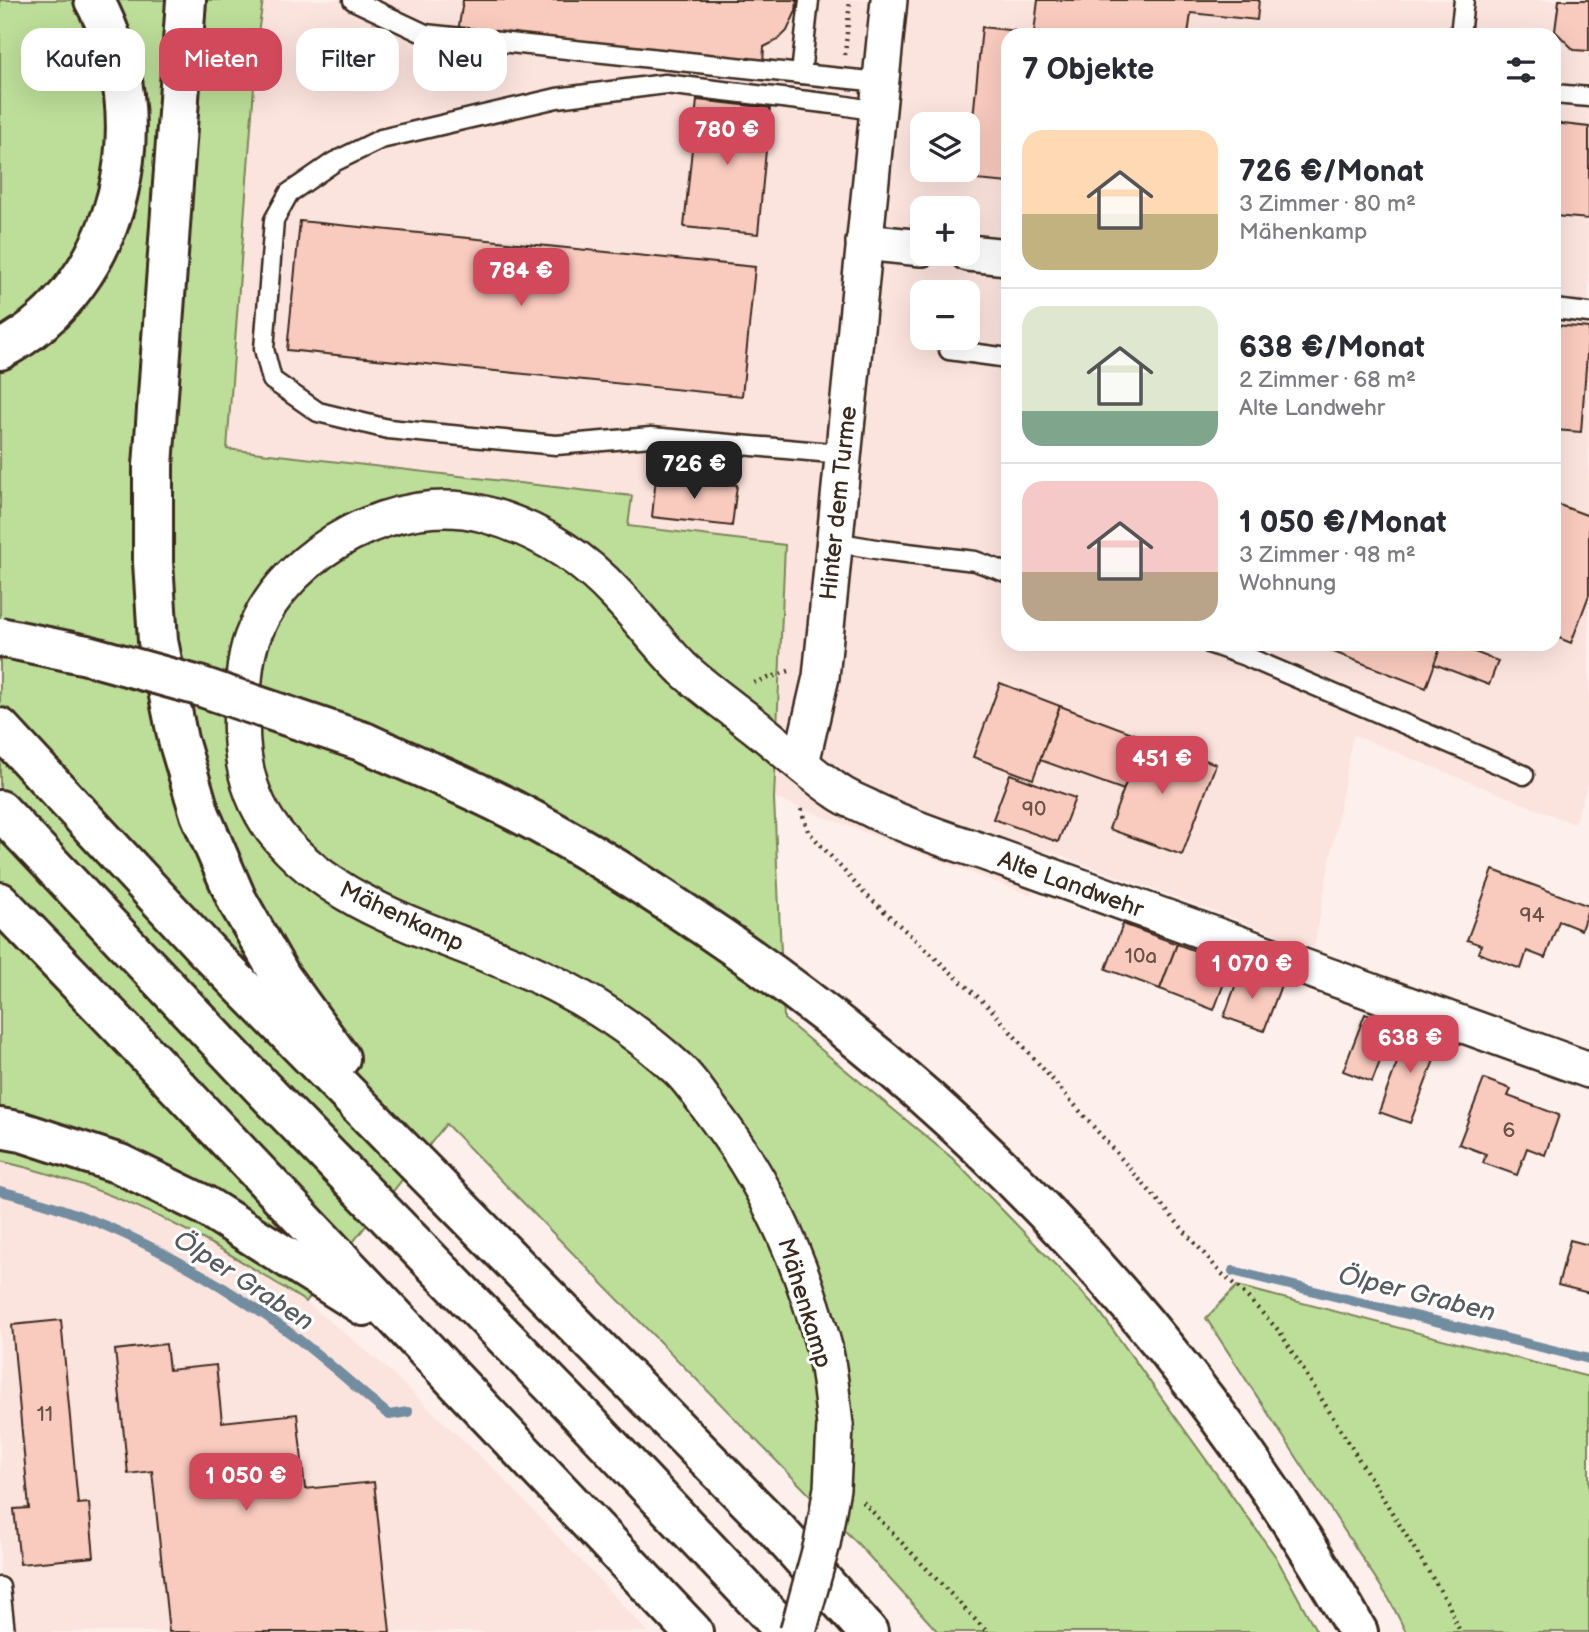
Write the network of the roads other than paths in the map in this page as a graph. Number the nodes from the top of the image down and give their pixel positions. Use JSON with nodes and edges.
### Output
{"nodes":[{"id":1,"x":94,"y":0,"type":"edge"},
{"id":2,"x":186,"y":0,"type":"edge"},
{"id":3,"x":352,"y":0,"type":"edge"},
{"id":4,"x":809,"y":0,"type":"edge"},
{"id":5,"x":889,"y":0,"type":"edge"},
{"id":6,"x":1464,"y":0,"type":"edge"},
{"id":7,"x":1461,"y":28,"type":"edge"},
{"id":8,"x":801,"y":74,"type":"junction"},
{"id":9,"x":1561,"y":95,"type":"edge"},
{"id":10,"x":879,"y":97,"type":"junction"},
{"id":11,"x":1589,"y":97,"type":"edge"},
{"id":12,"x":864,"y":242,"type":"junction"},
{"id":13,"x":910,"y":247,"type":"edge"},
{"id":14,"x":980,"y":254,"type":"edge"},
{"id":15,"x":1001,"y":256,"type":"edge"},
{"id":16,"x":1561,"y":310,"type":"edge"},
{"id":17,"x":1589,"y":313,"type":"edge"},
{"id":18,"x":0,"y":350,"type":"edge"},
{"id":19,"x":949,"y":350,"type":"dead end"},
{"id":20,"x":1001,"y":357,"type":"edge"},
{"id":21,"x":843,"y":454,"type":"junction"},
{"id":22,"x":834,"y":542,"type":"junction"},
{"id":23,"x":1001,"y":570,"type":"edge"},
{"id":24,"x":0,"y":637,"type":"edge"},
{"id":25,"x":1231,"y":651,"type":"edge"},
{"id":26,"x":0,"y":728,"type":"edge"},
{"id":27,"x":801,"y":763,"type":"junction"},
{"id":28,"x":1524,"y":775,"type":"dead end"},
{"id":29,"x":0,"y":810,"type":"edge"},
{"id":30,"x":0,"y":902,"type":"edge"},
{"id":31,"x":1589,"y":1070,"type":"edge"},
{"id":32,"x":0,"y":1128,"type":"edge"},
{"id":33,"x":415,"y":1162,"type":"junction"},
{"id":34,"x":411,"y":1335,"type":"junction"},
{"id":35,"x":0,"y":1587,"type":"edge"},
{"id":36,"x":5,"y":1632,"type":"edge"},
{"id":37,"x":693,"y":1632,"type":"edge"},
{"id":38,"x":786,"y":1632,"type":"edge"},
{"id":39,"x":798,"y":1632,"type":"edge"},
{"id":40,"x":868,"y":1632,"type":"edge"},
{"id":41,"x":1358,"y":1632,"type":"edge"}],
"edges":[{"from":1,"to":18,"type":"highway"},
{"from":2,"to":33,"type":"highway"},
{"from":3,"to":8,"type":"lane"},
{"from":4,"to":8,"type":"lane"},
{"from":5,"to":10,"type":"street","name":"Hinter dem Turme"},
{"from":6,"to":7,"type":"lane"},
{"from":8,"to":10,"type":"lane"},
{"from":9,"to":11,"type":"lane"},
{"from":10,"to":12,"type":"street","name":"Hinter dem Turme"},
{"from":10,"to":21,"type":"lane"},
{"from":12,"to":13,"type":"street"},
{"from":12,"to":21,"type":"street","name":"Hinter dem Turme"},
{"from":14,"to":15,"type":"street"},
{"from":16,"to":17,"type":"lane"},
{"from":19,"to":20,"type":"lane"},
{"from":21,"to":22,"type":"street","name":"Hinter dem Turme"},
{"from":22,"to":23,"type":"lane"},
{"from":22,"to":27,"type":"street","name":"Hinter dem Turme"},
{"from":24,"to":41,"type":"highway","bridge":true},
{"from":25,"to":28,"type":"lane"},
{"from":26,"to":33,"type":"highway"},
{"from":27,"to":31,"type":"street","name":"Alte Landwehr"},
{"from":27,"to":39,"type":"street","name":"Mähenkamp","bridge":true},
{"from":29,"to":38,"type":"highway"},
{"from":30,"to":34,"type":"highway"},
{"from":32,"to":34,"type":"highway"},
{"from":33,"to":40,"type":"highway"},
{"from":34,"to":37,"type":"highway"},
{"from":35,"to":36,"type":"lane"}]}
